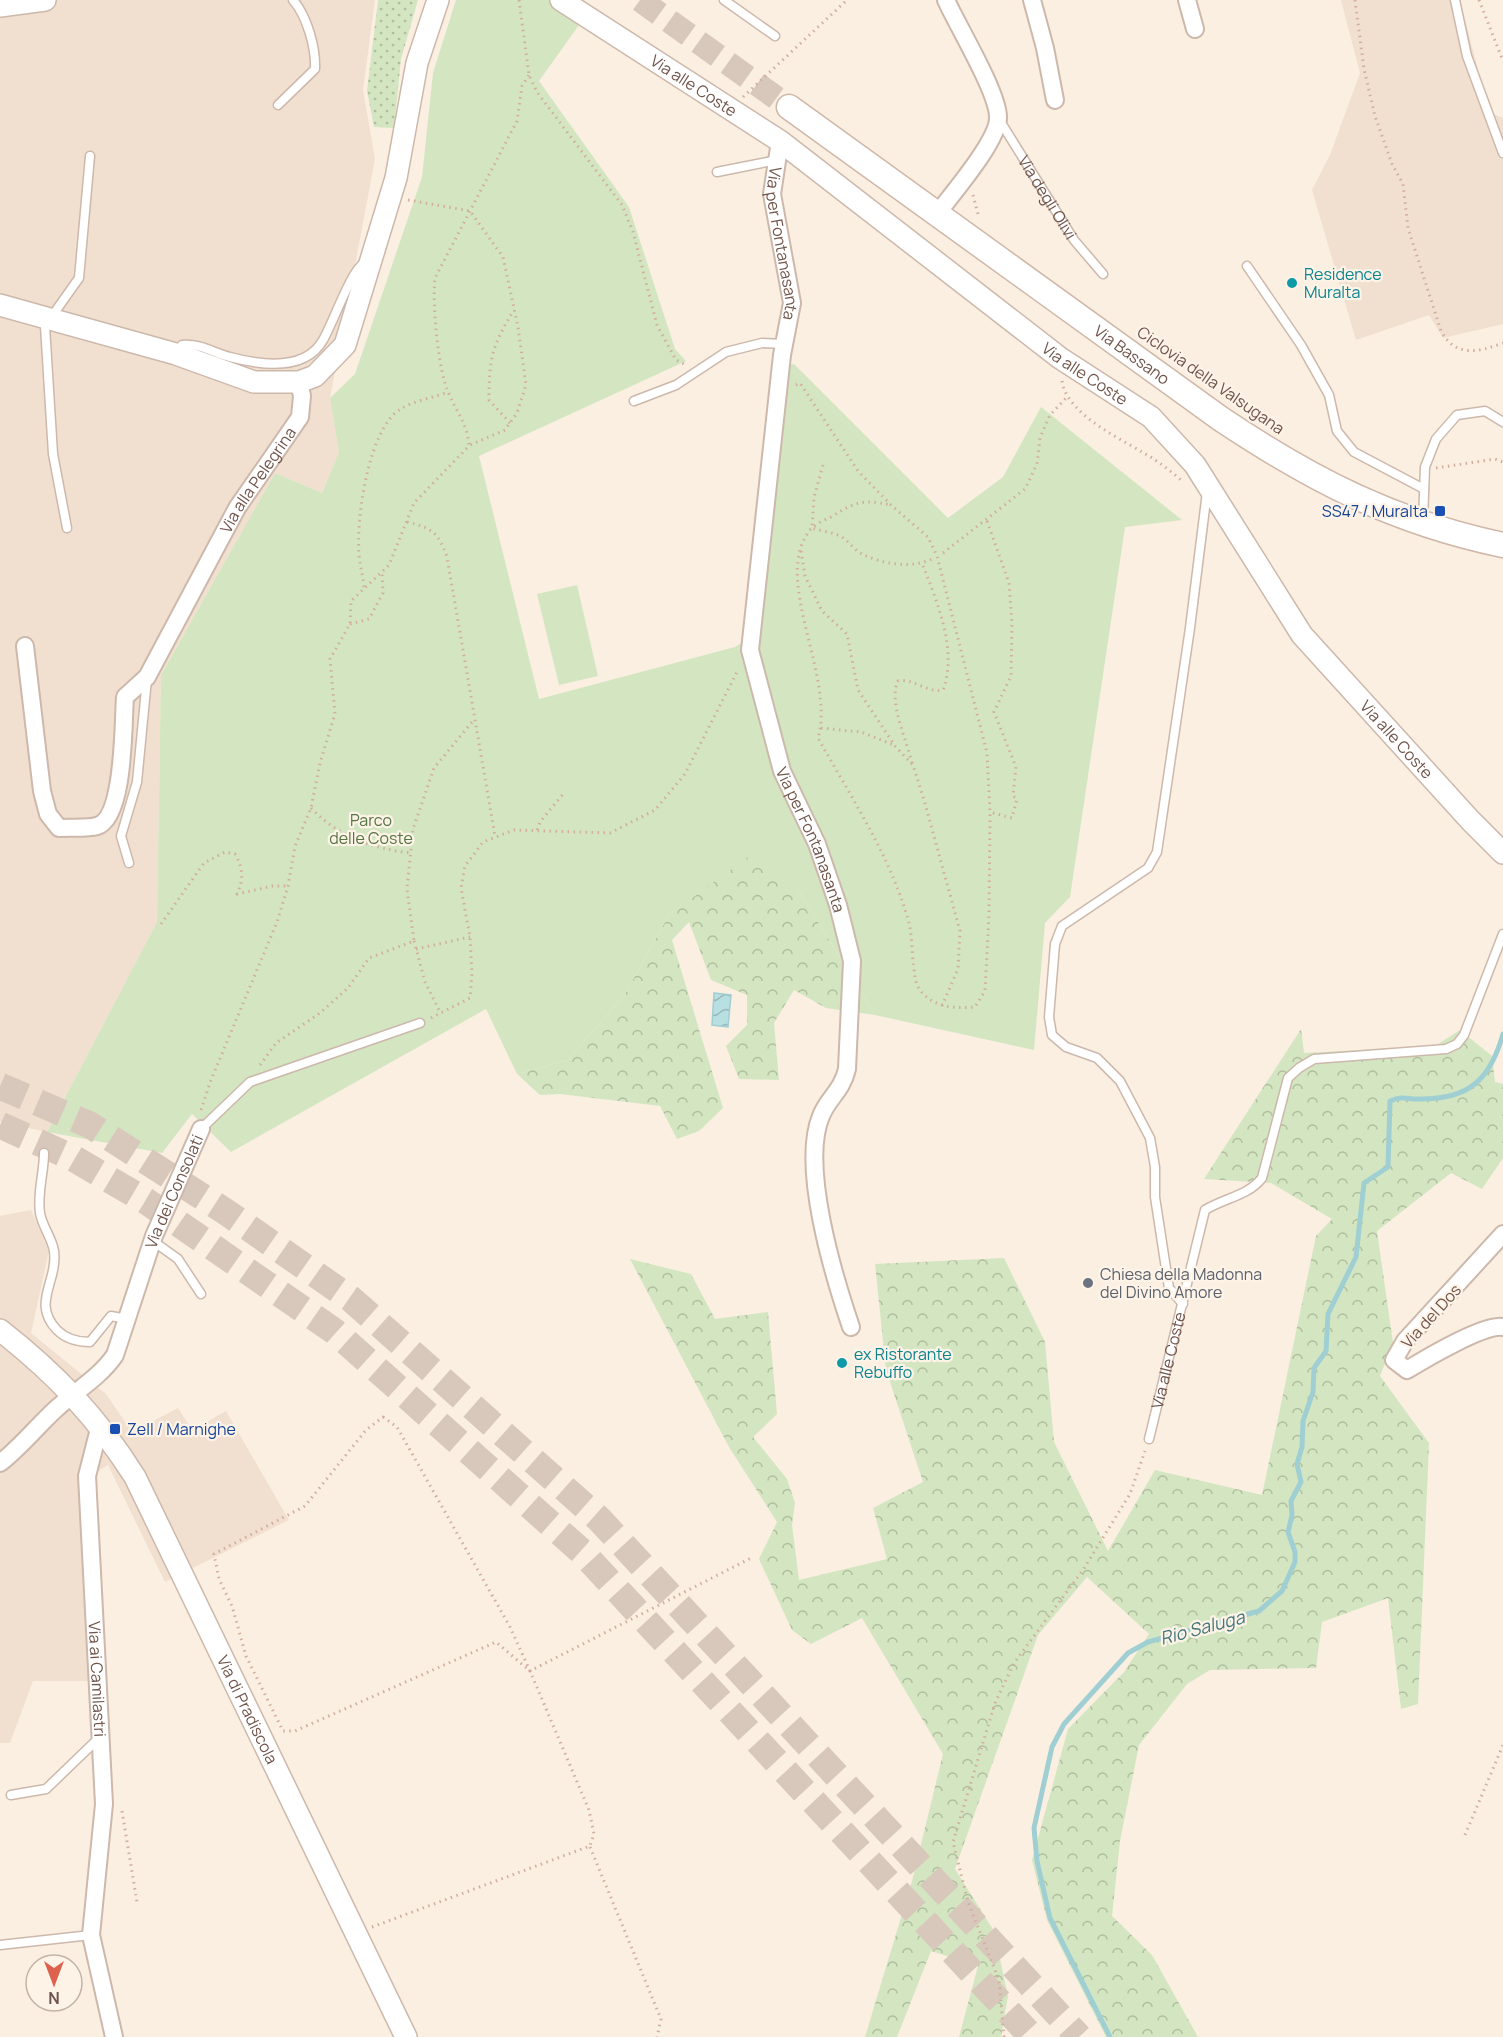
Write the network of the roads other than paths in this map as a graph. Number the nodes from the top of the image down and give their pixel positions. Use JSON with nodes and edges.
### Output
{"nodes":[{"id":1,"x":45,"y":0,"type":"edge"},
{"id":2,"x":293,"y":0,"type":"edge"},
{"id":3,"x":438,"y":0,"type":"edge"},
{"id":4,"x":561,"y":0,"type":"edge"},
{"id":5,"x":724,"y":0,"type":"edge"},
{"id":6,"x":946,"y":0,"type":"edge"},
{"id":7,"x":1032,"y":0,"type":"edge"},
{"id":8,"x":1187,"y":0,"type":"edge"},
{"id":9,"x":1455,"y":0,"type":"edge"},
{"id":10,"x":0,"y":6,"type":"edge"},
{"id":11,"x":1196,"y":30,"type":"dead end"},
{"id":12,"x":775,"y":36,"type":"dead end"},
{"id":13,"x":1055,"y":100,"type":"dead end"},
{"id":14,"x":278,"y":105,"type":"dead end"},
{"id":15,"x":789,"y":107,"type":"tunnel mouth"},
{"id":16,"x":998,"y":118,"type":"junction"},
{"id":17,"x":778,"y":150,"type":"junction"},
{"id":18,"x":1503,"y":153,"type":"edge"},
{"id":19,"x":90,"y":156,"type":"dead end"},
{"id":20,"x":717,"y":172,"type":"dead end"},
{"id":21,"x":937,"y":214,"type":"junction"},
{"id":22,"x":372,"y":260,"type":"junction"},
{"id":23,"x":1247,"y":266,"type":"dead end"},
{"id":24,"x":1103,"y":274,"type":"dead end"},
{"id":25,"x":0,"y":305,"type":"edge"},
{"id":26,"x":49,"y":318,"type":"junction"},
{"id":27,"x":784,"y":344,"type":"junction"},
{"id":28,"x":176,"y":354,"type":"junction"},
{"id":29,"x":299,"y":382,"type":"junction"},
{"id":30,"x":634,"y":401,"type":"dead end"},
{"id":31,"x":1503,"y":422,"type":"edge"},
{"id":32,"x":1208,"y":486,"type":"junction"},
{"id":33,"x":1424,"y":489,"type":"junction"},
{"id":34,"x":1423,"y":525,"type":"junction"},
{"id":35,"x":67,"y":528,"type":"dead end"},
{"id":36,"x":1503,"y":545,"type":"edge"},
{"id":37,"x":25,"y":646,"type":"dead end"},
{"id":38,"x":147,"y":677,"type":"junction"},
{"id":39,"x":1503,"y":853,"type":"edge"},
{"id":40,"x":129,"y":863,"type":"dead end"},
{"id":41,"x":1503,"y":934,"type":"edge"},
{"id":42,"x":420,"y":1023,"type":"road end"},
{"id":43,"x":201,"y":1130,"type":"joint"},
{"id":44,"x":44,"y":1153,"type":"dead end"},
{"id":45,"x":1503,"y":1234,"type":"edge"},
{"id":46,"x":153,"y":1241,"type":"junction"},
{"id":47,"x":201,"y":1294,"type":"dead end"},
{"id":48,"x":1183,"y":1304,"type":"junction"},
{"id":49,"x":127,"y":1319,"type":"junction"},
{"id":50,"x":1,"y":1326,"type":"edge"},
{"id":51,"x":851,"y":1327,"type":"dead end"},
{"id":52,"x":1503,"y":1328,"type":"edge"},
{"id":53,"x":72,"y":1394,"type":"junction"},
{"id":54,"x":100,"y":1425,"type":"junction"},
{"id":55,"x":1149,"y":1439,"type":"road end"},
{"id":56,"x":0,"y":1463,"type":"edge"},
{"id":57,"x":100,"y":1737,"type":"junction"},
{"id":58,"x":11,"y":1795,"type":"dead end"},
{"id":59,"x":91,"y":1935,"type":"junction"},
{"id":60,"x":0,"y":1945,"type":"edge"},
{"id":61,"x":114,"y":2037,"type":"edge"},
{"id":62,"x":406,"y":2037,"type":"edge"}],
"edges":[{"from":1,"to":10,"type":"street"},
{"from":2,"to":14,"type":"lane"},
{"from":3,"to":22,"type":"street"},
{"from":4,"to":17,"type":"street","name":"Via alle Coste"},
{"from":5,"to":12,"type":"lane"},
{"from":6,"to":16,"type":"street","name":"Via degli Olivi"},
{"from":7,"to":13,"type":"street"},
{"from":8,"to":11,"type":"street"},
{"from":9,"to":18,"type":"lane"},
{"from":15,"to":21,"type":"main road","name":"Via Bassano"},
{"from":16,"to":21,"type":"street"},
{"from":16,"to":24,"type":"lane","name":"Via degli Olivi"},
{"from":17,"to":20,"type":"lane"},
{"from":17,"to":27,"type":"street","name":"Via per Fontanasanta"},
{"from":17,"to":32,"type":"street","name":"Via alle Coste"},
{"from":19,"to":26,"type":"lane"},
{"from":21,"to":34,"type":"main road","name":"Via Bassano"},
{"from":22,"to":28,"type":"lane"},
{"from":22,"to":29,"type":"street"},
{"from":23,"to":33,"type":"lane"},
{"from":25,"to":26,"type":"street"},
{"from":26,"to":28,"type":"street"},
{"from":26,"to":35,"type":"lane"},
{"from":27,"to":30,"type":"lane","name":"Via per Fontanasanta"},
{"from":27,"to":51,"type":"street","name":"Via per Fontanasanta"},
{"from":28,"to":29,"type":"street"},
{"from":29,"to":38,"type":"street","name":"Via alla Pelegrina"},
{"from":31,"to":33,"type":"lane"},
{"from":32,"to":39,"type":"street","name":"Via alle Coste"},
{"from":32,"to":48,"type":"lane"},
{"from":33,"to":34,"type":"lane"},
{"from":34,"to":36,"type":"main road","name":"Via Bassano"},
{"from":37,"to":38,"type":"street","name":"Via alla Pelegrina"},
{"from":38,"to":40,"type":"lane","name":"Via alla Pelegrina"},
{"from":41,"to":48,"type":"lane","name":"Via alle Coste"},
{"from":42,"to":43,"type":"lane","name":"Via dei Consolati"},
{"from":43,"to":46,"type":"street","name":"Via dei Consolati"},
{"from":44,"to":49,"type":"lane"},
{"from":45,"to":52,"type":"street","name":"Via del Dos"},
{"from":46,"to":47,"type":"lane"},
{"from":46,"to":49,"type":"street","name":"Via dei Consolati"},
{"from":48,"to":55,"type":"lane","name":"Via alle Coste"},
{"from":49,"to":53,"type":"street","name":"Via dei Consolati"},
{"from":50,"to":53,"type":"street","name":"Via di Pradiscola"},
{"from":53,"to":54,"type":"street","name":"Via di Pradiscola"},
{"from":53,"to":56,"type":"street","name":"Via dei Consolati"},
{"from":54,"to":57,"type":"street","name":"Via ai Camilastri"},
{"from":54,"to":62,"type":"street","name":"Via di Pradiscola"},
{"from":57,"to":58,"type":"lane"},
{"from":57,"to":59,"type":"street","name":"Via ai Camilastri"},
{"from":59,"to":60,"type":"lane"},
{"from":59,"to":61,"type":"street","name":"Via ai Camilastri"}]}
